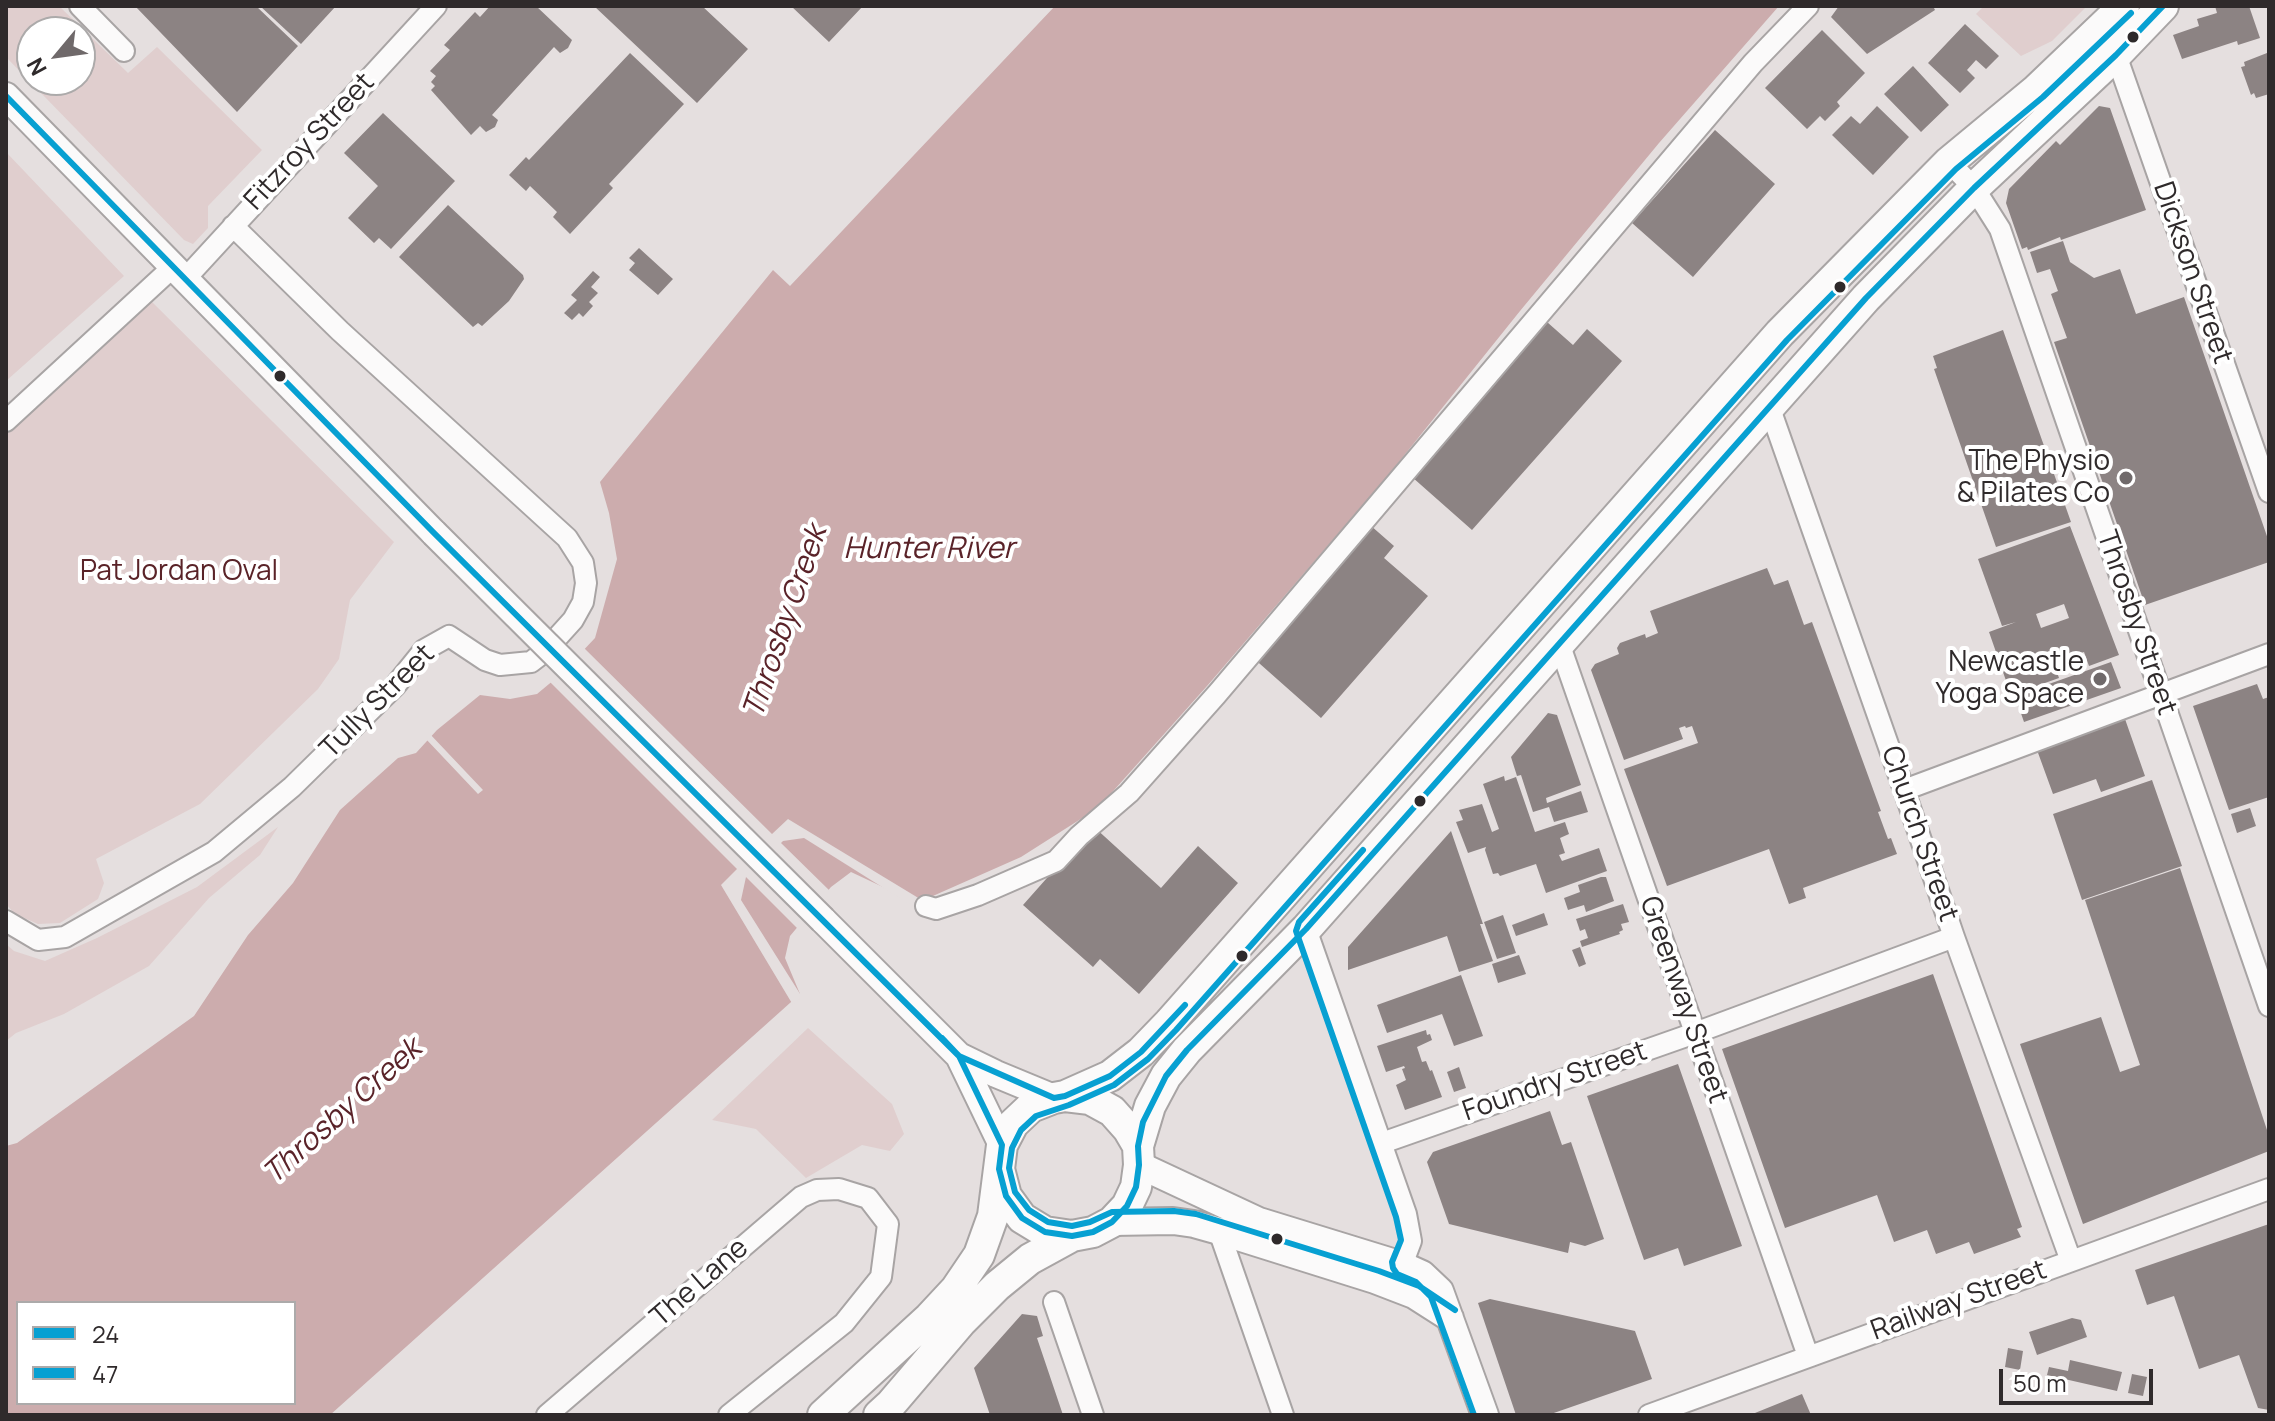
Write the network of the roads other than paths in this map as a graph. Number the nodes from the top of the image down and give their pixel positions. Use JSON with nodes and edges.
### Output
{"nodes":[{"id":1,"x":80,"y":6,"type":"edge"},
{"id":2,"x":436,"y":6,"type":"edge"},
{"id":3,"x":1808,"y":6,"type":"edge"},
{"id":4,"x":2124,"y":6,"type":"edge"},
{"id":5,"x":2163,"y":6,"type":"edge"},
{"id":6,"x":124,"y":51,"type":"dead end"},
{"id":7,"x":2116,"y":55,"type":"junction"},
{"id":8,"x":6,"y":96,"type":"edge"},
{"id":9,"x":1949,"y":162,"type":"junction"},
{"id":10,"x":1974,"y":188,"type":"junction"},
{"id":11,"x":233,"y":226,"type":"junction"},
{"id":12,"x":179,"y":273,"type":"junction"},
{"id":13,"x":1769,"y":406,"type":"junction"},
{"id":14,"x":6,"y":421,"type":"edge"},
{"id":15,"x":2269,"y":492,"type":"edge"},
{"id":16,"x":1559,"y":643,"type":"junction"},
{"id":17,"x":2269,"y":654,"type":"edge"},
{"id":18,"x":2160,"y":694,"type":"junction"},
{"id":19,"x":1904,"y":790,"type":"junction"},
{"id":20,"x":926,"y":906,"type":"dead end"},
{"id":21,"x":6,"y":921,"type":"edge"},
{"id":22,"x":1306,"y":929,"type":"junction"},
{"id":23,"x":1954,"y":937,"type":"junction"},
{"id":24,"x":2269,"y":1006,"type":"edge"},
{"id":25,"x":1695,"y":1033,"type":"junction"},
{"id":26,"x":959,"y":1056,"type":"junction"},
{"id":27,"x":1060,"y":1097,"type":"junction"},
{"id":28,"x":1382,"y":1143,"type":"junction"},
{"id":29,"x":1138,"y":1156,"type":"junction"},
{"id":30,"x":1001,"y":1157,"type":"junction"},
{"id":31,"x":2269,"y":1189,"type":"edge"},
{"id":32,"x":1112,"y":1222,"type":"junction"},
{"id":33,"x":1219,"y":1231,"type":"junction"},
{"id":34,"x":1072,"y":1236,"type":"junction"},
{"id":35,"x":2071,"y":1261,"type":"junction"},
{"id":36,"x":1402,"y":1265,"type":"junction"},
{"id":37,"x":1054,"y":1302,"type":"dead end"},
{"id":38,"x":1450,"y":1318,"type":"junction"},
{"id":39,"x":1808,"y":1356,"type":"junction"},
{"id":40,"x":888,"y":1411,"type":"edge"},
{"id":41,"x":547,"y":1415,"type":"edge"},
{"id":42,"x":729,"y":1415,"type":"edge"},
{"id":43,"x":823,"y":1415,"type":"edge"},
{"id":44,"x":1093,"y":1415,"type":"edge"},
{"id":45,"x":1283,"y":1415,"type":"edge"},
{"id":46,"x":1485,"y":1415,"type":"edge"},
{"id":47,"x":1649,"y":1415,"type":"edge"}],
"edges":[{"from":1,"to":6,"type":"street"},
{"from":2,"to":11,"type":"street","name":"Fitzroy Street"},
{"from":3,"to":20,"type":"street"},
{"from":4,"to":9,"type":"highway"},
{"from":5,"to":7,"type":"highway"},
{"from":7,"to":10,"type":"highway"},
{"from":7,"to":15,"type":"street","name":"Dickson Street"},
{"from":8,"to":12,"type":"main road"},
{"from":9,"to":10,"type":"street","name":"Throsby Street"},
{"from":9,"to":27,"type":"highway"},
{"from":10,"to":13,"type":"highway"},
{"from":10,"to":18,"type":"street","name":"Throsby Street"},
{"from":11,"to":12,"type":"street","name":"Fitzroy Street"},
{"from":11,"to":21,"type":"street","name":"Tully Street"},
{"from":12,"to":14,"type":"street","name":"Fitzroy Street"},
{"from":12,"to":26,"type":"main road","bridge":true},
{"from":13,"to":16,"type":"highway"},
{"from":13,"to":19,"type":"street","name":"Church Street"},
{"from":16,"to":22,"type":"highway"},
{"from":16,"to":25,"type":"street","name":"Greenway Street"},
{"from":17,"to":18,"type":"street"},
{"from":18,"to":19,"type":"street"},
{"from":18,"to":24,"type":"street","name":"Throsby Street"},
{"from":19,"to":23,"type":"street","name":"Church Street"},
{"from":22,"to":28,"type":"street"},
{"from":22,"to":29,"type":"highway"},
{"from":23,"to":25,"type":"street","name":"Foundry Street"},
{"from":23,"to":35,"type":"street","name":"Church Street"},
{"from":25,"to":28,"type":"street","name":"Foundry Street"},
{"from":25,"to":39,"type":"street","name":"Greenway Street"},
{"from":26,"to":27,"type":"main road"},
{"from":26,"to":30,"type":"main road"},
{"from":27,"to":29,"type":"highway"},
{"from":27,"to":30,"type":"highway"},
{"from":28,"to":36,"type":"street"},
{"from":29,"to":32,"type":"highway"},
{"from":29,"to":36,"type":"main road"},
{"from":30,"to":34,"type":"highway"},
{"from":30,"to":43,"type":"highway"},
{"from":31,"to":35,"type":"street","name":"Railway Street"},
{"from":32,"to":33,"type":"main road"},
{"from":32,"to":34,"type":"highway"},
{"from":33,"to":38,"type":"main road"},
{"from":33,"to":45,"type":"street"},
{"from":34,"to":40,"type":"highway"},
{"from":35,"to":39,"type":"street","name":"Railway Street"},
{"from":36,"to":38,"type":"main road"},
{"from":37,"to":44,"type":"street"},
{"from":38,"to":46,"type":"main road"},
{"from":39,"to":47,"type":"street","name":"Railway Street"},
{"from":41,"to":42,"type":"street","name":"The Lane"}]}
